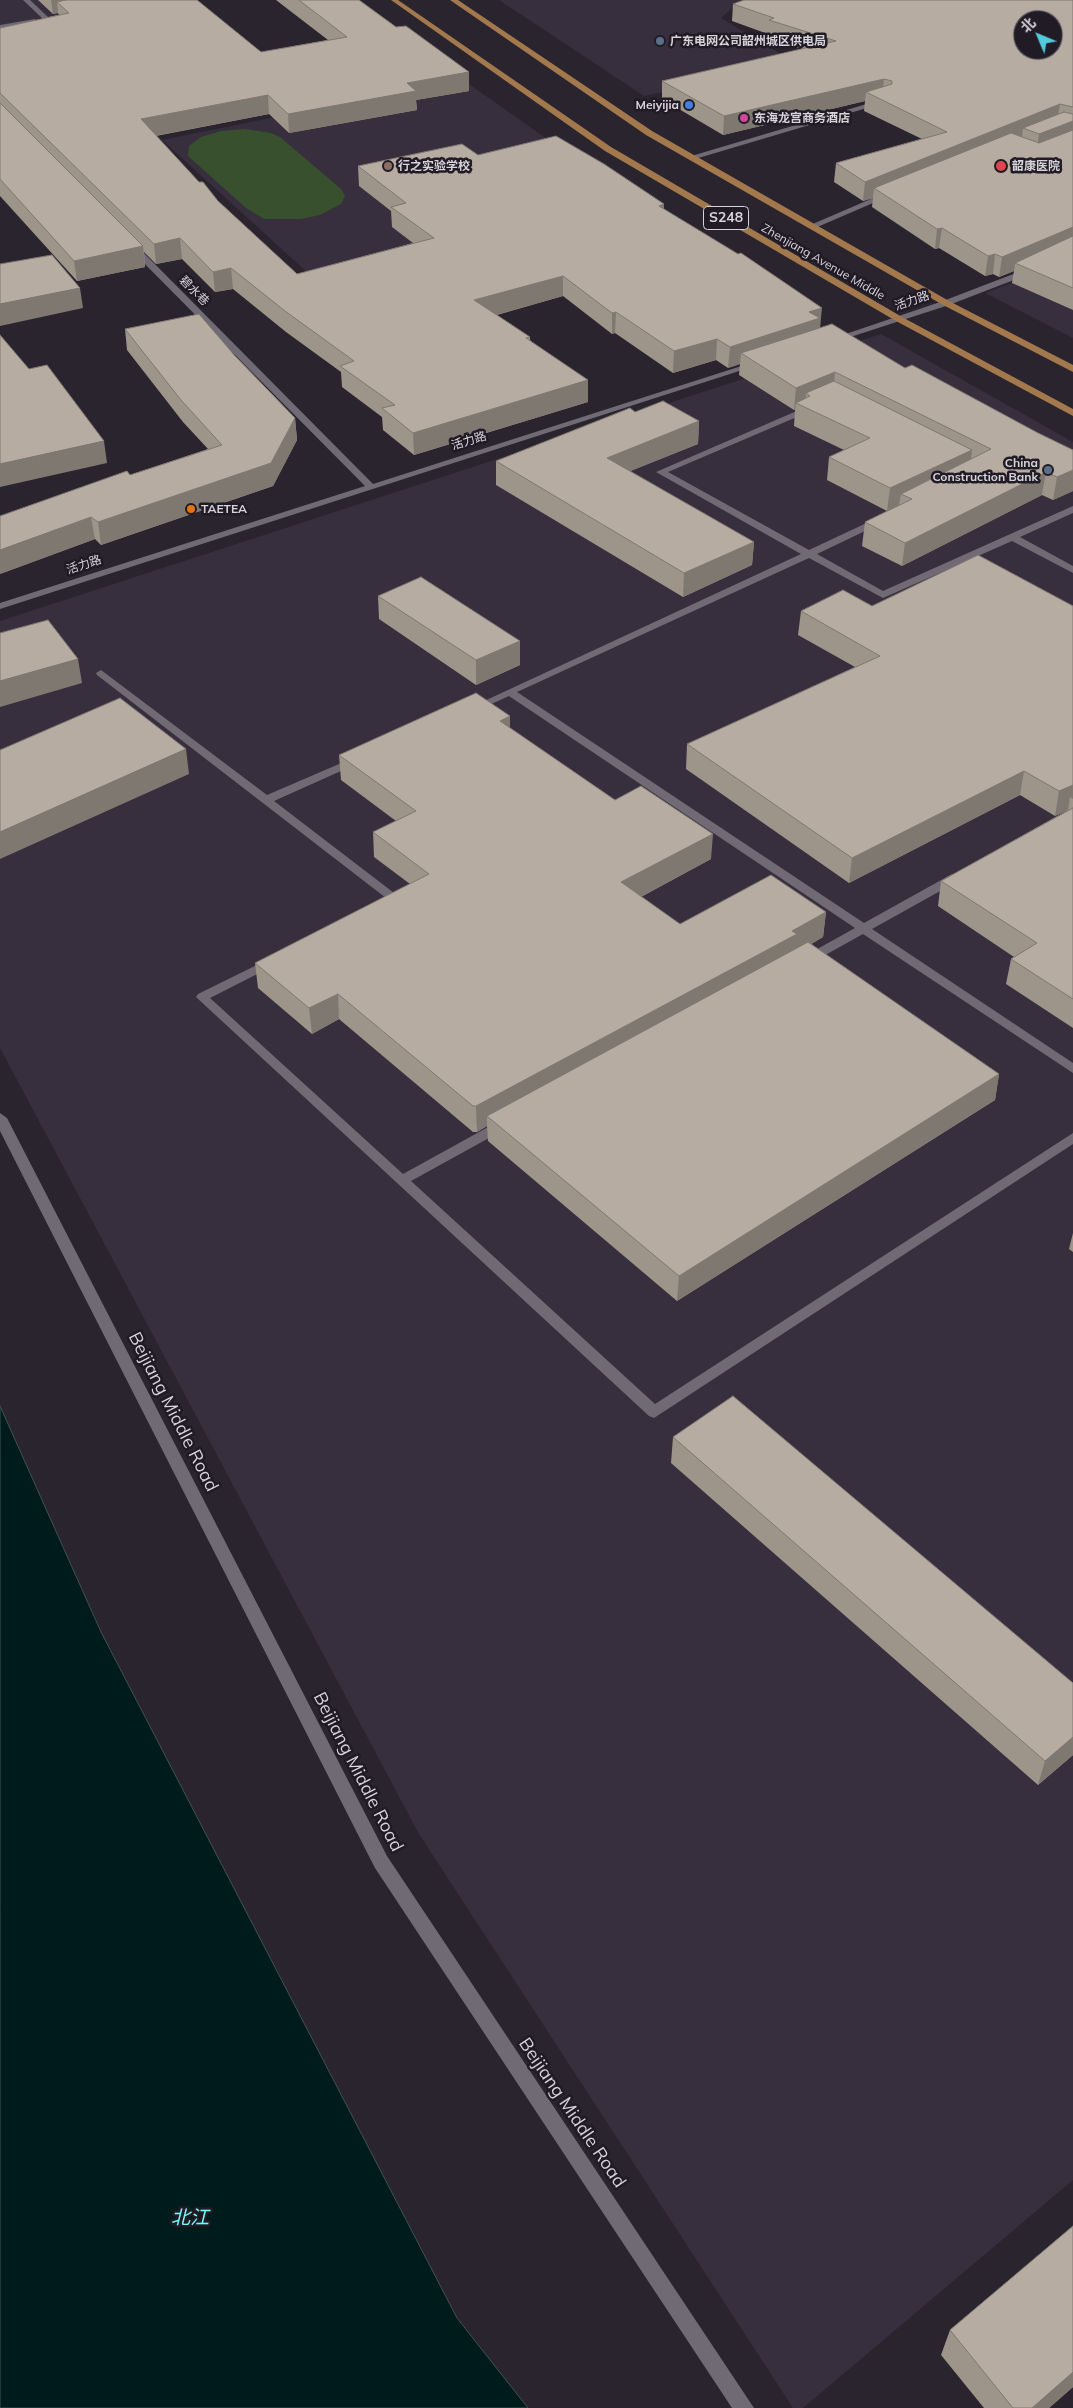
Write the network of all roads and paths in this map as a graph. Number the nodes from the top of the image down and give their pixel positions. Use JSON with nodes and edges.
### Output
{"nodes":[{"id":1,"x":26,"y":0,"type":"edge"},
{"id":2,"x":394,"y":0,"type":"edge"},
{"id":3,"x":453,"y":0,"type":"edge"},
{"id":4,"x":73,"y":14,"type":"edge"},
{"id":5,"x":46,"y":19,"type":"junction"},
{"id":6,"x":0,"y":27,"type":"edge"},
{"id":7,"x":886,"y":101,"type":"edge"},
{"id":8,"x":692,"y":157,"type":"junction"},
{"id":9,"x":902,"y":189,"type":"edge"},
{"id":10,"x":812,"y":226,"type":"junction"},
{"id":11,"x":126,"y":240,"type":"edge"},
{"id":12,"x":1041,"y":265,"type":"edge"},
{"id":13,"x":946,"y":303,"type":"junction"},
{"id":14,"x":899,"y":319,"type":"junction"},
{"id":15,"x":820,"y":344,"type":"edge"},
{"id":16,"x":764,"y":362,"type":"edge"},
{"id":17,"x":1073,"y":369,"type":"edge"},
{"id":18,"x":1073,"y":413,"type":"edge"},
{"id":19,"x":370,"y":486,"type":"junction"},
{"id":20,"x":1073,"y":508,"type":"edge"},
{"id":21,"x":1012,"y":537,"type":"junction"},
{"id":22,"x":810,"y":554,"type":"junction"},
{"id":23,"x":1073,"y":570,"type":"edge"},
{"id":24,"x":0,"y":606,"type":"edge"},
{"id":25,"x":101,"y":673,"type":"dead end"},
{"id":26,"x":510,"y":692,"type":"junction"},
{"id":27,"x":465,"y":712,"type":"edge"},
{"id":28,"x":366,"y":756,"type":"edge"},
{"id":29,"x":266,"y":800,"type":"junction"},
{"id":30,"x":964,"y":872,"type":"edge"},
{"id":31,"x":368,"y":912,"type":"edge"},
{"id":32,"x":864,"y":929,"type":"junction"},
{"id":33,"x":280,"y":957,"type":"edge"},
{"id":34,"x":794,"y":967,"type":"edge"},
{"id":35,"x":1073,"y":1069,"type":"edge"},
{"id":36,"x":0,"y":1118,"type":"edge"},
{"id":37,"x":515,"y":1118,"type":"edge"},
{"id":38,"x":1073,"y":1138,"type":"edge"},
{"id":39,"x":402,"y":1180,"type":"junction"},
{"id":40,"x":744,"y":2408,"type":"edge"}],
"edges":[{"from":1,"to":5,"type":"street"},
{"from":2,"to":14,"type":"main road","name":"Zhenjiang Avenue Middle","number":"S248"},
{"from":3,"to":8,"type":"main road","name":"Zhenjiang Avenue Middle","number":"S248"},
{"from":4,"to":5,"type":"street"},
{"from":5,"to":6,"type":"street"},
{"from":7,"to":8,"type":"street"},
{"from":8,"to":10,"type":"main road","name":"Zhenjiang Avenue Middle","number":"S248"},
{"from":9,"to":10,"type":"street"},
{"from":10,"to":13,"type":"main road","name":"Zhenjiang Avenue Middle","number":"S248"},
{"from":11,"to":19,"type":"street","name":"碧水巷"},
{"from":12,"to":13,"type":"street","name":"活力路"},
{"from":13,"to":14,"type":"street","name":"活力路"},
{"from":13,"to":17,"type":"main road","name":"Zhenjiang Avenue Middle","number":"S248"},
{"from":14,"to":15,"type":"street","name":"活力路"},
{"from":14,"to":18,"type":"main road","name":"Zhenjiang Avenue Middle","number":"S248"},
{"from":16,"to":19,"type":"street","name":"活力路"},
{"from":19,"to":24,"type":"street","name":"活力路"},
{"from":20,"to":21,"type":"street"},
{"from":21,"to":22,"type":"street"},
{"from":21,"to":23,"type":"street"},
{"from":22,"to":22,"type":"street"},
{"from":22,"to":26,"type":"street"},
{"from":25,"to":29,"type":"street"},
{"from":26,"to":27,"type":"street"},
{"from":26,"to":32,"type":"street"},
{"from":28,"to":29,"type":"street"},
{"from":29,"to":31,"type":"street"},
{"from":30,"to":32,"type":"street"},
{"from":32,"to":34,"type":"street"},
{"from":32,"to":35,"type":"street"},
{"from":33,"to":39,"type":"street"},
{"from":36,"to":40,"type":"street","name":"Beijiang Middle Road"},
{"from":37,"to":39,"type":"street"},
{"from":38,"to":39,"type":"street"}]}
